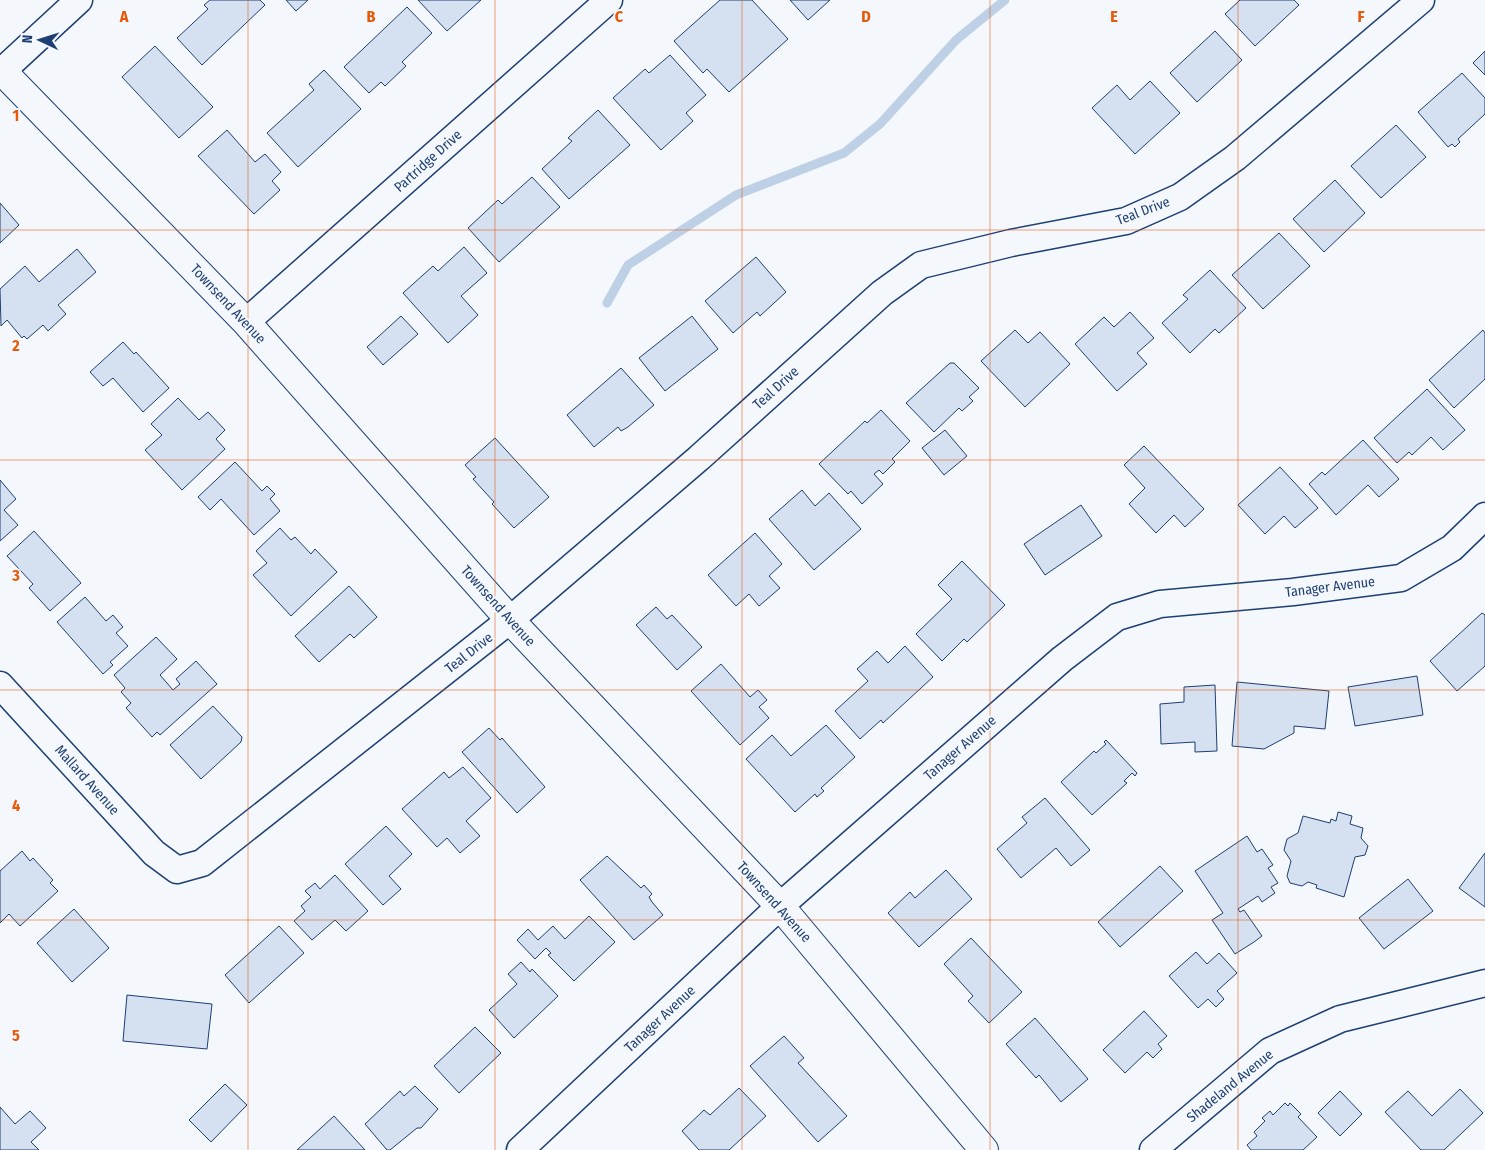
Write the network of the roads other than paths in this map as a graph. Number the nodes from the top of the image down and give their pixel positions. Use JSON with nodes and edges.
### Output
{"nodes":[{"id":1,"x":79,"y":0,"type":"edge"},
{"id":2,"x":609,"y":0,"type":"edge"},
{"id":3,"x":1421,"y":0,"type":"edge"},
{"id":4,"x":1,"y":72,"type":"edge"},
{"id":5,"x":246,"y":322,"type":"junction"},
{"id":6,"x":1485,"y":516,"type":"edge"},
{"id":7,"x":510,"y":620,"type":"junction"},
{"id":8,"x":0,"y":685,"type":"edge"},
{"id":9,"x":177,"y":870,"type":"joint"},
{"id":10,"x":780,"y":906,"type":"junction"},
{"id":11,"x":1485,"y":983,"type":"edge"},
{"id":12,"x":520,"y":1150,"type":"edge"},
{"id":13,"x":984,"y":1150,"type":"edge"},
{"id":14,"x":1153,"y":1150,"type":"edge"}],
"edges":[{"from":1,"to":4,"type":"street"},
{"from":2,"to":5,"type":"street","name":"Partridge Drive"},
{"from":3,"to":7,"type":"street","name":"Teal Drive"},
{"from":4,"to":5,"type":"street","name":"Townsend Avenue"},
{"from":5,"to":7,"type":"street","name":"Townsend Avenue"},
{"from":6,"to":10,"type":"street","name":"Tanager Avenue"},
{"from":7,"to":9,"type":"street","name":"Teal Drive"},
{"from":7,"to":10,"type":"street","name":"Townsend Avenue"},
{"from":8,"to":9,"type":"street","name":"Mallard Avenue"},
{"from":10,"to":12,"type":"street","name":"Tanager Avenue"},
{"from":10,"to":13,"type":"street","name":"Townsend Avenue"},
{"from":11,"to":14,"type":"street","name":"Shadeland Avenue"}]}
